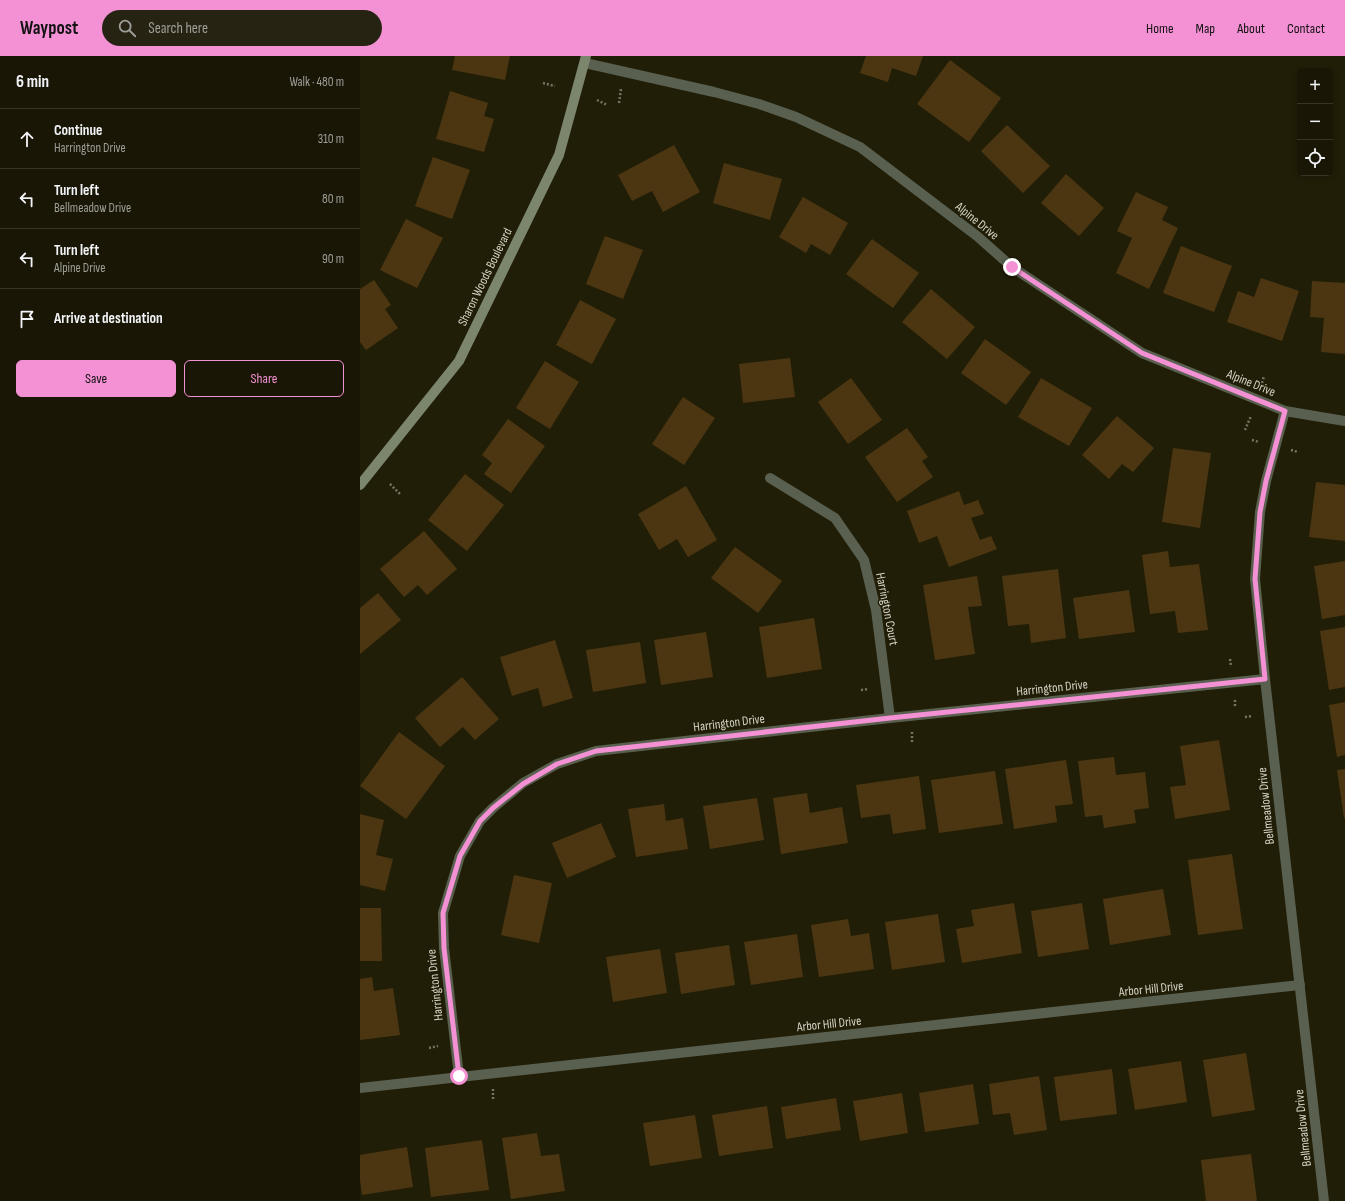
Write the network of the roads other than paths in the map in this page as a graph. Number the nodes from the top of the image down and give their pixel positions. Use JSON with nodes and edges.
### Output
{"nodes":[{"id":1,"x":585,"y":60,"type":"edge"},
{"id":2,"x":1285,"y":411,"type":"junction"},
{"id":3,"x":1345,"y":421,"type":"edge"},
{"id":4,"x":770,"y":478,"type":"dead end"},
{"id":5,"x":360,"y":485,"type":"edge"},
{"id":6,"x":1265,"y":679,"type":"junction"},
{"id":7,"x":890,"y":718,"type":"junction"},
{"id":8,"x":1300,"y":985,"type":"junction"},
{"id":9,"x":459,"y":1076,"type":"junction"},
{"id":10,"x":360,"y":1088,"type":"edge"},
{"id":11,"x":1324,"y":1201,"type":"edge"}],
"edges":[{"from":1,"to":2,"type":"street","name":"Alpine Drive"},
{"from":1,"to":5,"type":"street","name":"Sharon Woods Boulevard"},
{"from":2,"to":3,"type":"street","name":"Alpine Drive"},
{"from":2,"to":6,"type":"street","name":"Bellmeadow Drive"},
{"from":4,"to":7,"type":"street","name":"Harrington Court"},
{"from":6,"to":7,"type":"street","name":"Harrington Drive"},
{"from":6,"to":8,"type":"street","name":"Bellmeadow Drive"},
{"from":7,"to":9,"type":"street","name":"Harrington Drive"},
{"from":8,"to":9,"type":"street","name":"Arbor Hill Drive"},
{"from":8,"to":11,"type":"street","name":"Bellmeadow Drive"},
{"from":9,"to":10,"type":"street","name":"Arbor Hill Drive"}]}
